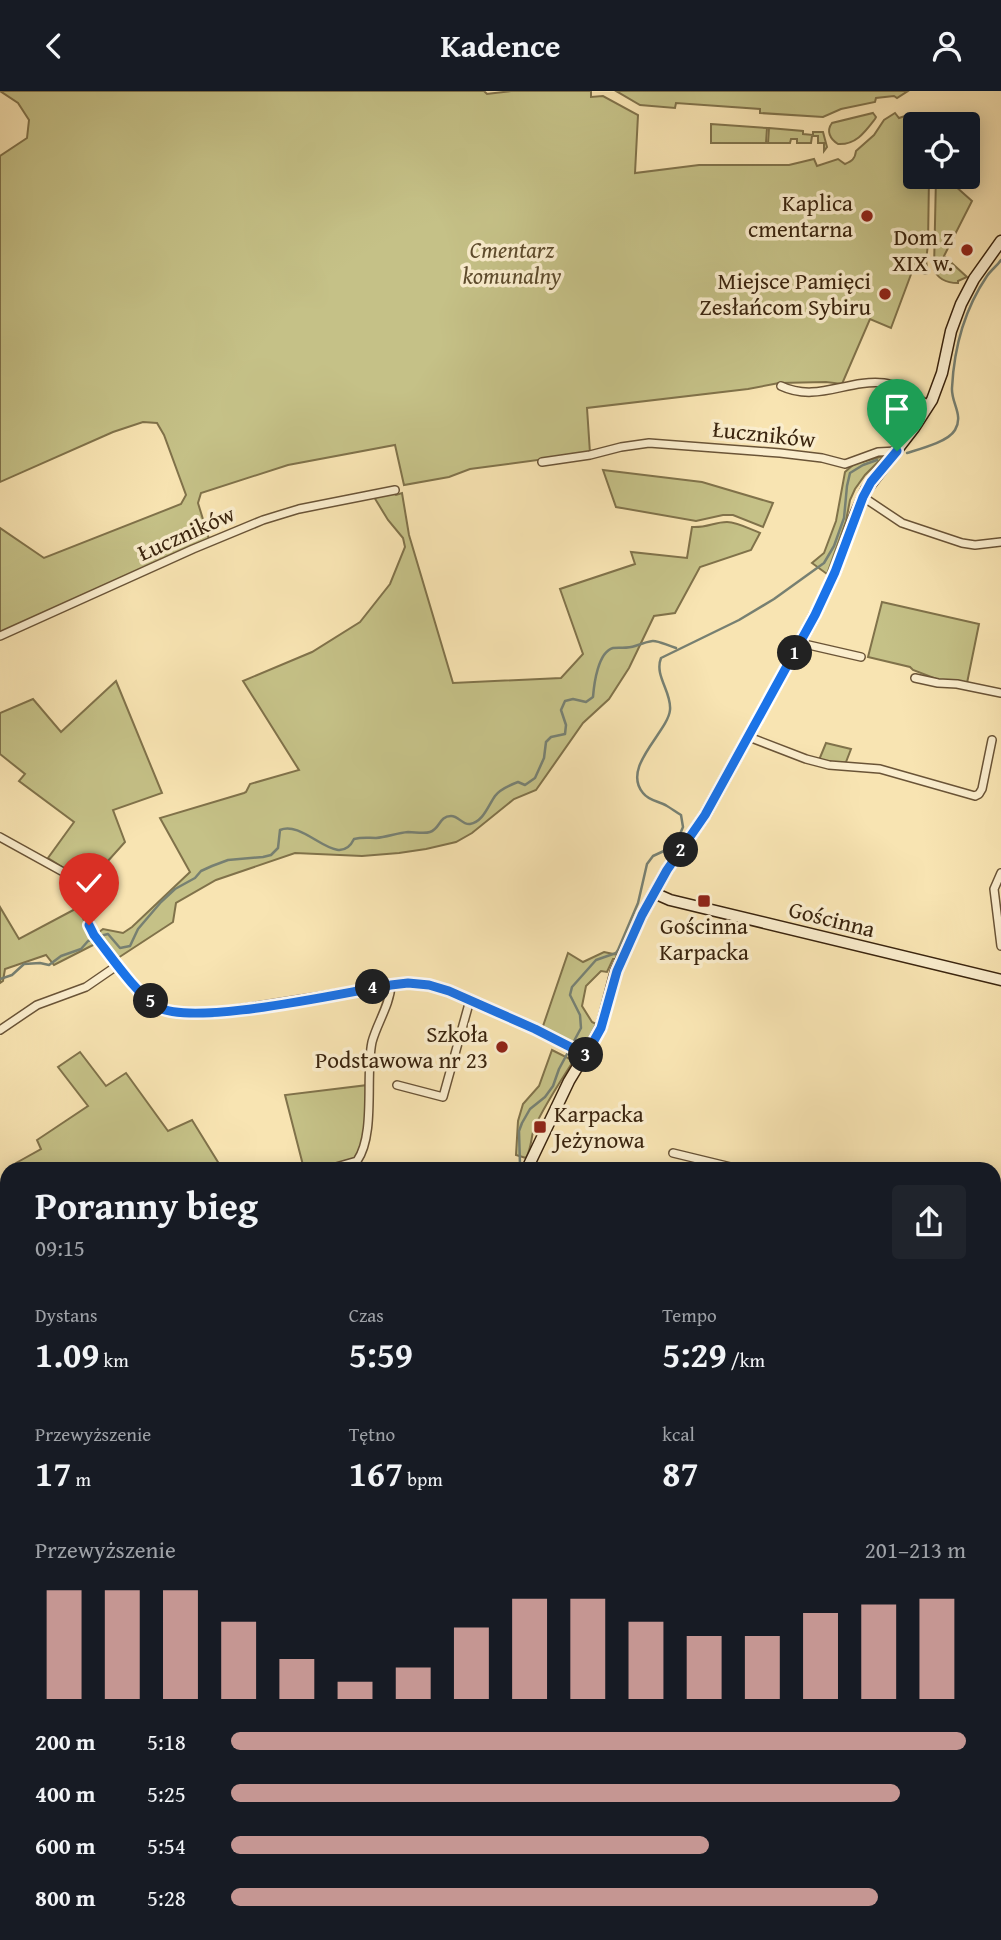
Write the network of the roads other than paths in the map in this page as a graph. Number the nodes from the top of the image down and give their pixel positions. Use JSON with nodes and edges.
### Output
{"nodes":[{"id":1,"x":1001,"y":241,"type":"edge"},
{"id":2,"x":781,"y":386,"type":"dead end"},
{"id":3,"x":929,"y":405,"type":"junction"},
{"id":4,"x":897,"y":451,"type":"junction"},
{"id":5,"x":542,"y":461,"type":"dead end"},
{"id":6,"x":395,"y":490,"type":"dead end"},
{"id":7,"x":863,"y":497,"type":"junction"},
{"id":8,"x":1001,"y":542,"type":"edge"},
{"id":9,"x":0,"y":636,"type":"edge"},
{"id":10,"x":800,"y":643,"type":"junction"},
{"id":11,"x":861,"y":657,"type":"dead end"},
{"id":12,"x":915,"y":678,"type":"dead end"},
{"id":13,"x":1001,"y":693,"type":"edge"},
{"id":14,"x":749,"y":737,"type":"junction"},
{"id":15,"x":992,"y":740,"type":"dead end"},
{"id":16,"x":0,"y":837,"type":"edge"},
{"id":17,"x":1001,"y":873,"type":"edge"},
{"id":18,"x":654,"y":893,"type":"junction"},
{"id":19,"x":1001,"y":946,"type":"edge"},
{"id":20,"x":118,"y":965,"type":"junction"},
{"id":21,"x":1001,"y":980,"type":"edge"},
{"id":22,"x":391,"y":985,"type":"junction"},
{"id":23,"x":470,"y":1000,"type":"junction"},
{"id":24,"x":0,"y":1030,"type":"edge"},
{"id":25,"x":586,"y":1055,"type":"junction"},
{"id":26,"x":397,"y":1086,"type":"dead end"},
{"id":27,"x":673,"y":1153,"type":"dead end"},
{"id":28,"x":354,"y":1162,"type":"edge"},
{"id":29,"x":530,"y":1162,"type":"edge"},
{"id":30,"x":710,"y":1162,"type":"edge"}],
"edges":[{"from":1,"to":3,"type":"street"},
{"from":2,"to":3,"type":"street"},
{"from":3,"to":4,"type":"street"},
{"from":4,"to":5,"type":"street","name":"Łuczników"},
{"from":4,"to":7,"type":"street"},
{"from":6,"to":9,"type":"street","name":"Łuczników"},
{"from":7,"to":8,"type":"street"},
{"from":7,"to":10,"type":"street"},
{"from":10,"to":11,"type":"street"},
{"from":10,"to":14,"type":"street"},
{"from":12,"to":13,"type":"street"},
{"from":14,"to":15,"type":"street"},
{"from":14,"to":18,"type":"street"},
{"from":16,"to":20,"type":"street"},
{"from":17,"to":19,"type":"street"},
{"from":18,"to":21,"type":"street","name":"Gościnna"},
{"from":18,"to":25,"type":"street"},
{"from":20,"to":22,"type":"street"},
{"from":20,"to":24,"type":"street"},
{"from":22,"to":23,"type":"street"},
{"from":22,"to":28,"type":"street"},
{"from":23,"to":25,"type":"street"},
{"from":23,"to":26,"type":"street"},
{"from":25,"to":29,"type":"street"},
{"from":27,"to":30,"type":"street"}]}
